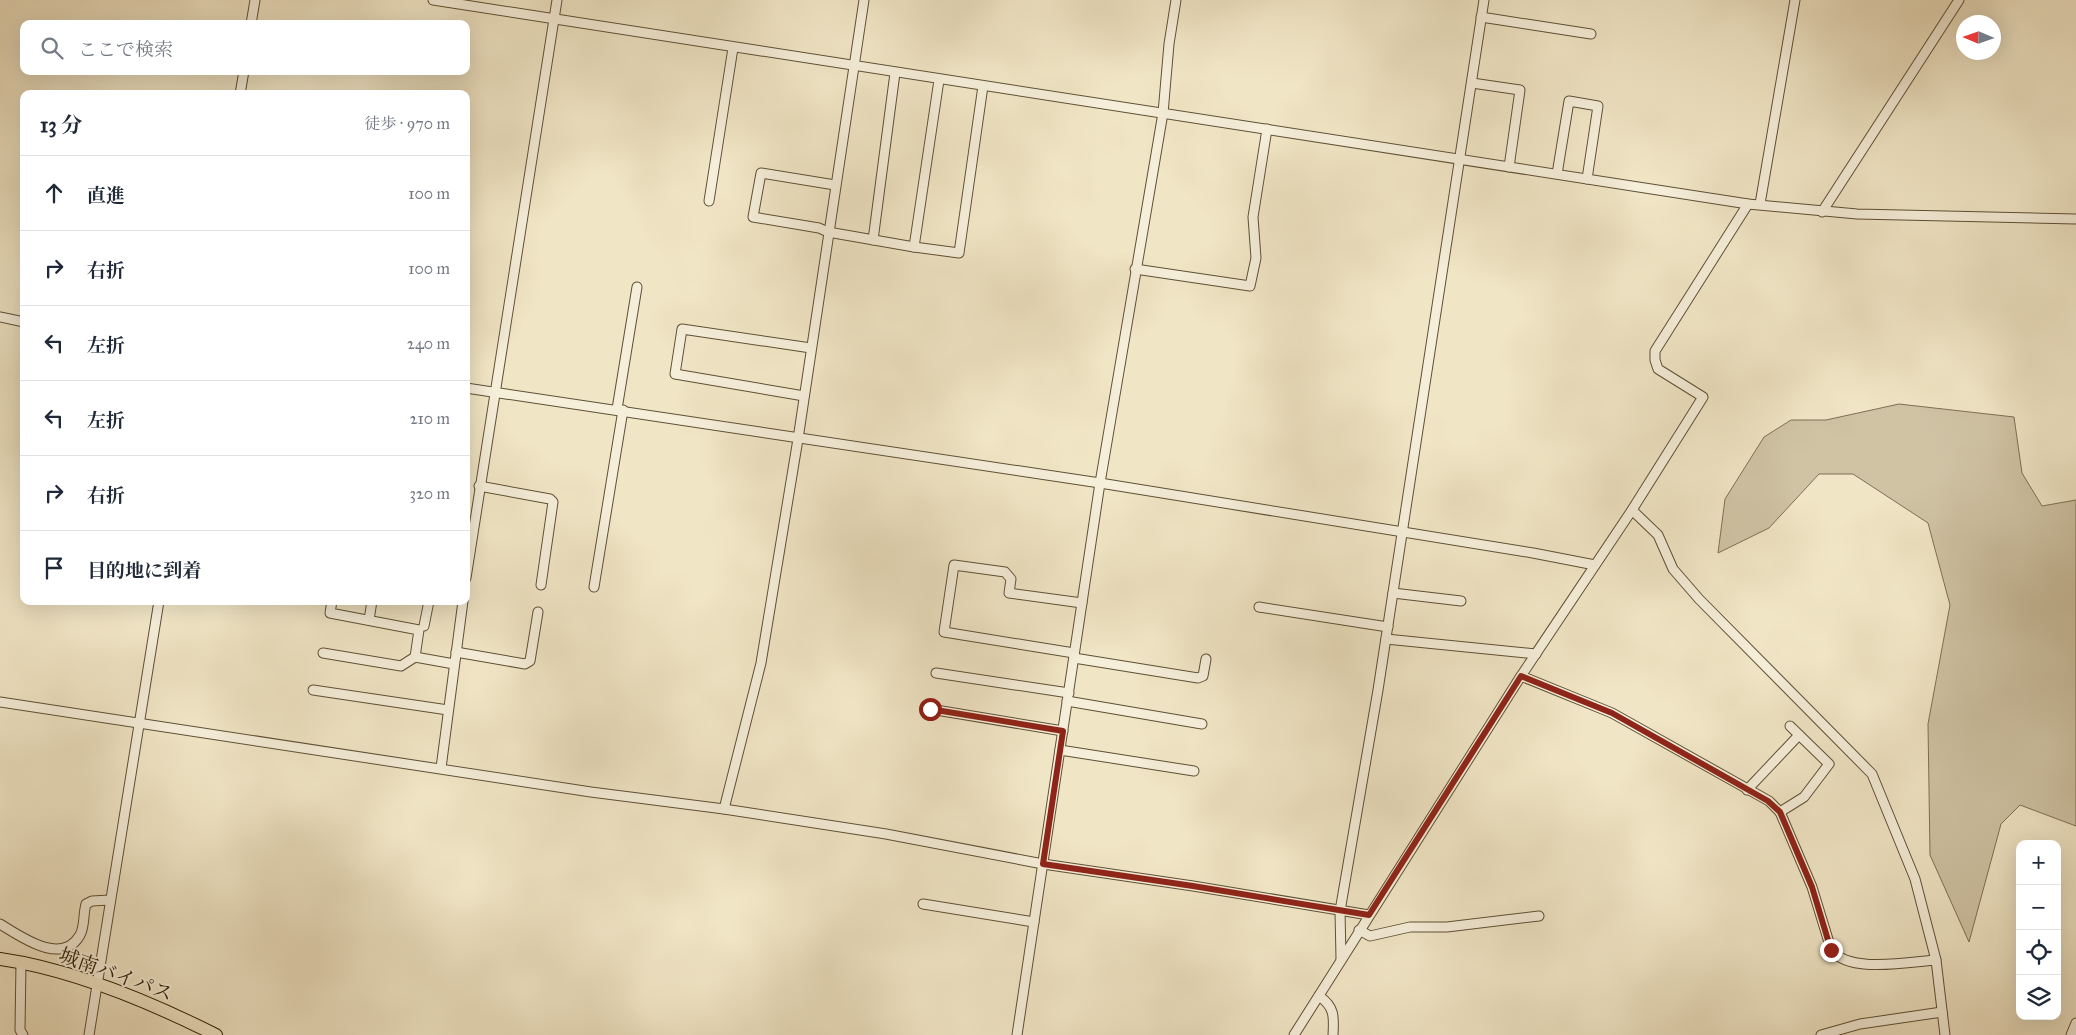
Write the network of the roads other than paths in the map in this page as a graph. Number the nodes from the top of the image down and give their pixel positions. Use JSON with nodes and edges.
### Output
{"nodes":[{"id":1,"x":255,"y":0,"type":"edge"},
{"id":2,"x":433,"y":0,"type":"edge"},
{"id":3,"x":558,"y":0,"type":"edge"},
{"id":4,"x":864,"y":0,"type":"edge"},
{"id":5,"x":1176,"y":0,"type":"edge"},
{"id":6,"x":1484,"y":0,"type":"edge"},
{"id":7,"x":1795,"y":0,"type":"edge"},
{"id":8,"x":1959,"y":0,"type":"edge"},
{"id":9,"x":1482,"y":17,"type":"junction"},
{"id":10,"x":252,"y":20,"type":"edge"},
{"id":11,"x":554,"y":20,"type":"junction"},
{"id":12,"x":1591,"y":34,"type":"dead end"},
{"id":13,"x":733,"y":48,"type":"junction"},
{"id":14,"x":853,"y":67,"type":"junction"},
{"id":15,"x":894,"y":73,"type":"junction"},
{"id":16,"x":243,"y":75,"type":"edge"},
{"id":17,"x":940,"y":80,"type":"junction"},
{"id":18,"x":1472,"y":83,"type":"junction"},
{"id":19,"x":983,"y":86,"type":"junction"},
{"id":20,"x":241,"y":90,"type":"edge"},
{"id":21,"x":1163,"y":113,"type":"junction"},
{"id":22,"x":1267,"y":129,"type":"junction"},
{"id":23,"x":1461,"y":159,"type":"junction"},
{"id":24,"x":1510,"y":167,"type":"junction"},
{"id":25,"x":1557,"y":174,"type":"junction"},
{"id":26,"x":1587,"y":179,"type":"junction"},
{"id":27,"x":835,"y":185,"type":"junction"},
{"id":28,"x":709,"y":201,"type":"dead end"},
{"id":29,"x":1748,"y":204,"type":"junction"},
{"id":30,"x":1760,"y":204,"type":"junction"},
{"id":31,"x":1822,"y":212,"type":"junction"},
{"id":32,"x":2076,"y":219,"type":"edge"},
{"id":33,"x":828,"y":232,"type":"junction"},
{"id":34,"x":873,"y":240,"type":"junction"},
{"id":35,"x":914,"y":247,"type":"junction"},
{"id":36,"x":1135,"y":268,"type":"junction"},
{"id":37,"x":637,"y":287,"type":"dead end"},
{"id":38,"x":0,"y":317,"type":"edge"},
{"id":39,"x":20,"y":321,"type":"edge"},
{"id":40,"x":811,"y":348,"type":"junction"},
{"id":41,"x":470,"y":389,"type":"edge"},
{"id":42,"x":495,"y":392,"type":"junction"},
{"id":43,"x":804,"y":396,"type":"junction"},
{"id":44,"x":620,"y":410,"type":"junction"},
{"id":45,"x":798,"y":439,"type":"junction"},
{"id":46,"x":1100,"y":483,"type":"junction"},
{"id":47,"x":479,"y":486,"type":"junction"},
{"id":48,"x":1632,"y":510,"type":"junction"},
{"id":49,"x":1402,"y":533,"type":"junction"},
{"id":50,"x":470,"y":550,"type":"edge"},
{"id":51,"x":1595,"y":565,"type":"junction"},
{"id":52,"x":541,"y":586,"type":"dead end"},
{"id":53,"x":594,"y":587,"type":"dead end"},
{"id":54,"x":1393,"y":593,"type":"junction"},
{"id":55,"x":1461,"y":601,"type":"dead end"},
{"id":56,"x":1082,"y":603,"type":"junction"},
{"id":57,"x":158,"y":605,"type":"edge"},
{"id":58,"x":331,"y":605,"type":"edge"},
{"id":59,"x":371,"y":605,"type":"edge"},
{"id":60,"x":428,"y":605,"type":"edge"},
{"id":61,"x":463,"y":605,"type":"edge"},
{"id":62,"x":1259,"y":607,"type":"dead end"},
{"id":63,"x":538,"y":612,"type":"dead end"},
{"id":64,"x":369,"y":620,"type":"junction"},
{"id":65,"x":424,"y":626,"type":"dead end"},
{"id":66,"x":1388,"y":627,"type":"junction"},
{"id":67,"x":1386,"y":639,"type":"junction"},
{"id":68,"x":456,"y":652,"type":"junction"},
{"id":69,"x":323,"y":653,"type":"dead end"},
{"id":70,"x":1536,"y":654,"type":"junction"},
{"id":71,"x":1074,"y":656,"type":"junction"},
{"id":72,"x":416,"y":657,"type":"junction"},
{"id":73,"x":1206,"y":659,"type":"dead end"},
{"id":74,"x":454,"y":664,"type":"junction"},
{"id":75,"x":936,"y":672,"type":"dead end"},
{"id":76,"x":1521,"y":676,"type":"junction"},
{"id":77,"x":314,"y":690,"type":"dead end"},
{"id":78,"x":1068,"y":697,"type":"junction"},
{"id":79,"x":0,"y":702,"type":"edge"},
{"id":80,"x":930,"y":709,"type":"dead end"},
{"id":81,"x":448,"y":710,"type":"junction"},
{"id":82,"x":139,"y":722,"type":"junction"},
{"id":83,"x":1202,"y":724,"type":"dead end"},
{"id":84,"x":1790,"y":726,"type":"dead end"},
{"id":85,"x":1063,"y":731,"type":"junction"},
{"id":86,"x":1799,"y":735,"type":"junction"},
{"id":87,"x":1060,"y":750,"type":"junction"},
{"id":88,"x":441,"y":768,"type":"junction"},
{"id":89,"x":1194,"y":771,"type":"dead end"},
{"id":90,"x":1747,"y":790,"type":"junction"},
{"id":91,"x":724,"y":809,"type":"junction"},
{"id":92,"x":1780,"y":812,"type":"junction"},
{"id":93,"x":1043,"y":864,"type":"junction"},
{"id":94,"x":110,"y":900,"type":"junction"},
{"id":95,"x":923,"y":904,"type":"dead end"},
{"id":96,"x":1340,"y":911,"type":"junction"},
{"id":97,"x":1369,"y":915,"type":"junction"},
{"id":98,"x":1539,"y":916,"type":"dead end"},
{"id":99,"x":1034,"y":922,"type":"junction"},
{"id":100,"x":0,"y":924,"type":"edge"},
{"id":101,"x":1359,"y":930,"type":"junction"},
{"id":102,"x":0,"y":959,"type":"edge"},
{"id":103,"x":1341,"y":960,"type":"junction"},
{"id":104,"x":1936,"y":960,"type":"junction"},
{"id":105,"x":21,"y":962,"type":"junction"},
{"id":106,"x":96,"y":985,"type":"junction"},
{"id":107,"x":1319,"y":996,"type":"junction"},
{"id":108,"x":1942,"y":1012,"type":"junction"},
{"id":109,"x":2076,"y":1023,"type":"edge"},
{"id":110,"x":23,"y":1035,"type":"edge"},
{"id":111,"x":88,"y":1035,"type":"edge"},
{"id":112,"x":216,"y":1035,"type":"edge"},
{"id":113,"x":1017,"y":1035,"type":"edge"},
{"id":114,"x":1294,"y":1035,"type":"edge"},
{"id":115,"x":1333,"y":1035,"type":"edge"},
{"id":116,"x":1821,"y":1035,"type":"edge"},
{"id":117,"x":1945,"y":1035,"type":"edge"},
{"id":118,"x":2071,"y":1035,"type":"edge"}],
"edges":[{"from":1,"to":10,"type":"street"},
{"from":2,"to":11,"type":"street"},
{"from":3,"to":11,"type":"street"},
{"from":4,"to":14,"type":"street"},
{"from":5,"to":21,"type":"street"},
{"from":6,"to":9,"type":"street"},
{"from":7,"to":30,"type":"street"},
{"from":8,"to":31,"type":"street"},
{"from":9,"to":12,"type":"street"},
{"from":9,"to":18,"type":"street"},
{"from":11,"to":13,"type":"street"},
{"from":11,"to":42,"type":"street"},
{"from":13,"to":14,"type":"street"},
{"from":13,"to":28,"type":"street"},
{"from":14,"to":15,"type":"street"},
{"from":14,"to":27,"type":"street"},
{"from":15,"to":17,"type":"street"},
{"from":15,"to":34,"type":"street"},
{"from":16,"to":20,"type":"street"},
{"from":17,"to":19,"type":"street"},
{"from":17,"to":35,"type":"street"},
{"from":18,"to":23,"type":"street"},
{"from":18,"to":24,"type":"street"},
{"from":19,"to":21,"type":"street"},
{"from":19,"to":35,"type":"street"},
{"from":21,"to":22,"type":"street"},
{"from":21,"to":36,"type":"street"},
{"from":22,"to":23,"type":"street"},
{"from":22,"to":36,"type":"street"},
{"from":23,"to":24,"type":"street"},
{"from":23,"to":49,"type":"street"},
{"from":24,"to":25,"type":"street"},
{"from":25,"to":26,"type":"street"},
{"from":25,"to":26,"type":"street"},
{"from":26,"to":29,"type":"street"},
{"from":27,"to":33,"type":"street"},
{"from":27,"to":33,"type":"street"},
{"from":29,"to":30,"type":"street"},
{"from":29,"to":48,"type":"street"},
{"from":30,"to":31,"type":"street"},
{"from":31,"to":32,"type":"street"},
{"from":33,"to":34,"type":"street"},
{"from":33,"to":40,"type":"street"},
{"from":34,"to":35,"type":"street"},
{"from":36,"to":46,"type":"street"},
{"from":37,"to":44,"type":"street"},
{"from":38,"to":39,"type":"street"},
{"from":40,"to":43,"type":"street"},
{"from":40,"to":43,"type":"street"},
{"from":41,"to":42,"type":"street"},
{"from":42,"to":44,"type":"street"},
{"from":42,"to":47,"type":"street"},
{"from":43,"to":45,"type":"street"},
{"from":44,"to":45,"type":"street"},
{"from":44,"to":53,"type":"street"},
{"from":45,"to":46,"type":"street"},
{"from":45,"to":91,"type":"street"},
{"from":46,"to":49,"type":"street"},
{"from":46,"to":56,"type":"street"},
{"from":47,"to":50,"type":"street"},
{"from":47,"to":52,"type":"street"},
{"from":48,"to":51,"type":"street"},
{"from":48,"to":104,"type":"street"},
{"from":49,"to":51,"type":"street"},
{"from":49,"to":54,"type":"street"},
{"from":51,"to":70,"type":"street"},
{"from":54,"to":55,"type":"street"},
{"from":54,"to":66,"type":"street"},
{"from":56,"to":71,"type":"street"},
{"from":56,"to":71,"type":"street"},
{"from":57,"to":82,"type":"street"},
{"from":58,"to":64,"type":"street"},
{"from":59,"to":64,"type":"street"},
{"from":60,"to":65,"type":"street"},
{"from":61,"to":68,"type":"street"},
{"from":62,"to":66,"type":"street"},
{"from":63,"to":68,"type":"street"},
{"from":64,"to":72,"type":"street"},
{"from":66,"to":67,"type":"street"},
{"from":67,"to":70,"type":"street"},
{"from":67,"to":96,"type":"street"},
{"from":68,"to":74,"type":"street"},
{"from":69,"to":72,"type":"street"},
{"from":70,"to":76,"type":"street"},
{"from":71,"to":73,"type":"street"},
{"from":71,"to":78,"type":"street"},
{"from":72,"to":74,"type":"street"},
{"from":74,"to":81,"type":"street"},
{"from":75,"to":78,"type":"street"},
{"from":76,"to":90,"type":"street"},
{"from":76,"to":97,"type":"street"},
{"from":77,"to":81,"type":"street"},
{"from":78,"to":83,"type":"street"},
{"from":78,"to":85,"type":"street"},
{"from":79,"to":82,"type":"street"},
{"from":80,"to":85,"type":"street"},
{"from":81,"to":88,"type":"street"},
{"from":82,"to":88,"type":"street"},
{"from":82,"to":94,"type":"street"},
{"from":84,"to":86,"type":"street"},
{"from":85,"to":87,"type":"street"},
{"from":86,"to":90,"type":"street"},
{"from":86,"to":92,"type":"street"},
{"from":87,"to":89,"type":"street"},
{"from":87,"to":93,"type":"street"},
{"from":88,"to":91,"type":"street"},
{"from":90,"to":92,"type":"street"},
{"from":91,"to":93,"type":"street"},
{"from":92,"to":104,"type":"street"},
{"from":93,"to":96,"type":"street"},
{"from":93,"to":99,"type":"street"},
{"from":94,"to":100,"type":"street"},
{"from":94,"to":106,"type":"street"},
{"from":95,"to":99,"type":"street"},
{"from":96,"to":97,"type":"street"},
{"from":96,"to":103,"type":"street"},
{"from":97,"to":101,"type":"street"},
{"from":98,"to":101,"type":"street"},
{"from":99,"to":113,"type":"street"},
{"from":101,"to":103,"type":"street"},
{"from":102,"to":105,"type":"highway","name":"城南バイパス"},
{"from":103,"to":107,"type":"street"},
{"from":104,"to":108,"type":"street"},
{"from":105,"to":106,"type":"highway","name":"城南バイパス"},
{"from":105,"to":110,"type":"street"},
{"from":106,"to":111,"type":"street"},
{"from":106,"to":112,"type":"highway","name":"城南バイパス"},
{"from":107,"to":114,"type":"street"},
{"from":107,"to":115,"type":"street"},
{"from":108,"to":116,"type":"street"},
{"from":108,"to":117,"type":"street"},
{"from":109,"to":118,"type":"street"}]}
